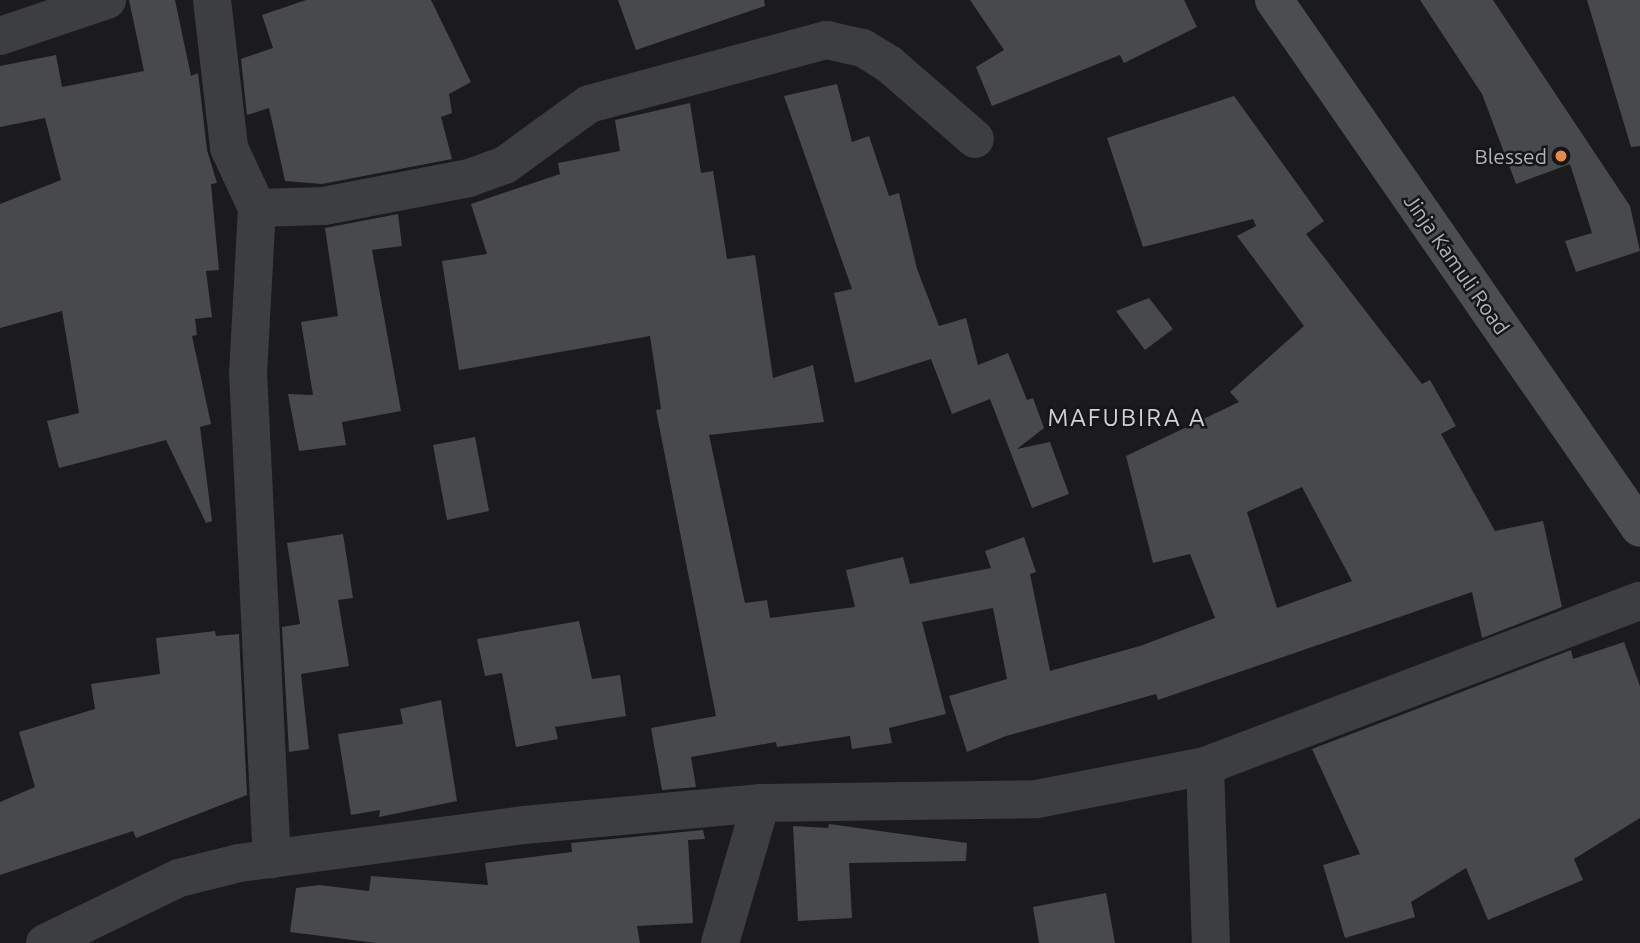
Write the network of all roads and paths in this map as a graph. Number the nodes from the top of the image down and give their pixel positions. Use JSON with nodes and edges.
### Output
{"nodes":[{"id":1,"x":107,"y":0,"type":"edge"},
{"id":2,"x":212,"y":0,"type":"edge"},
{"id":3,"x":1274,"y":0,"type":"edge"},
{"id":4,"x":0,"y":36,"type":"edge"},
{"id":5,"x":975,"y":139,"type":"dead end"},
{"id":6,"x":257,"y":208,"type":"junction"},
{"id":7,"x":1640,"y":528,"type":"edge"},
{"id":8,"x":1640,"y":601,"type":"edge"},
{"id":9,"x":1205,"y":766,"type":"junction"},
{"id":10,"x":761,"y":803,"type":"junction"},
{"id":11,"x":272,"y":859,"type":"junction"},
{"id":12,"x":45,"y":943,"type":"edge"},
{"id":13,"x":720,"y":943,"type":"edge"},
{"id":14,"x":1211,"y":943,"type":"edge"}],
"edges":[{"from":1,"to":4,"type":"street"},
{"from":2,"to":6,"type":"street"},
{"from":3,"to":7,"type":"main road","name":"Jinja Kamuli Road"},
{"from":5,"to":6,"type":"street"},
{"from":6,"to":11,"type":"street"},
{"from":8,"to":9,"type":"street"},
{"from":9,"to":10,"type":"street"},
{"from":9,"to":14,"type":"street"},
{"from":10,"to":11,"type":"street"},
{"from":10,"to":13,"type":"street"},
{"from":11,"to":12,"type":"street"}]}
